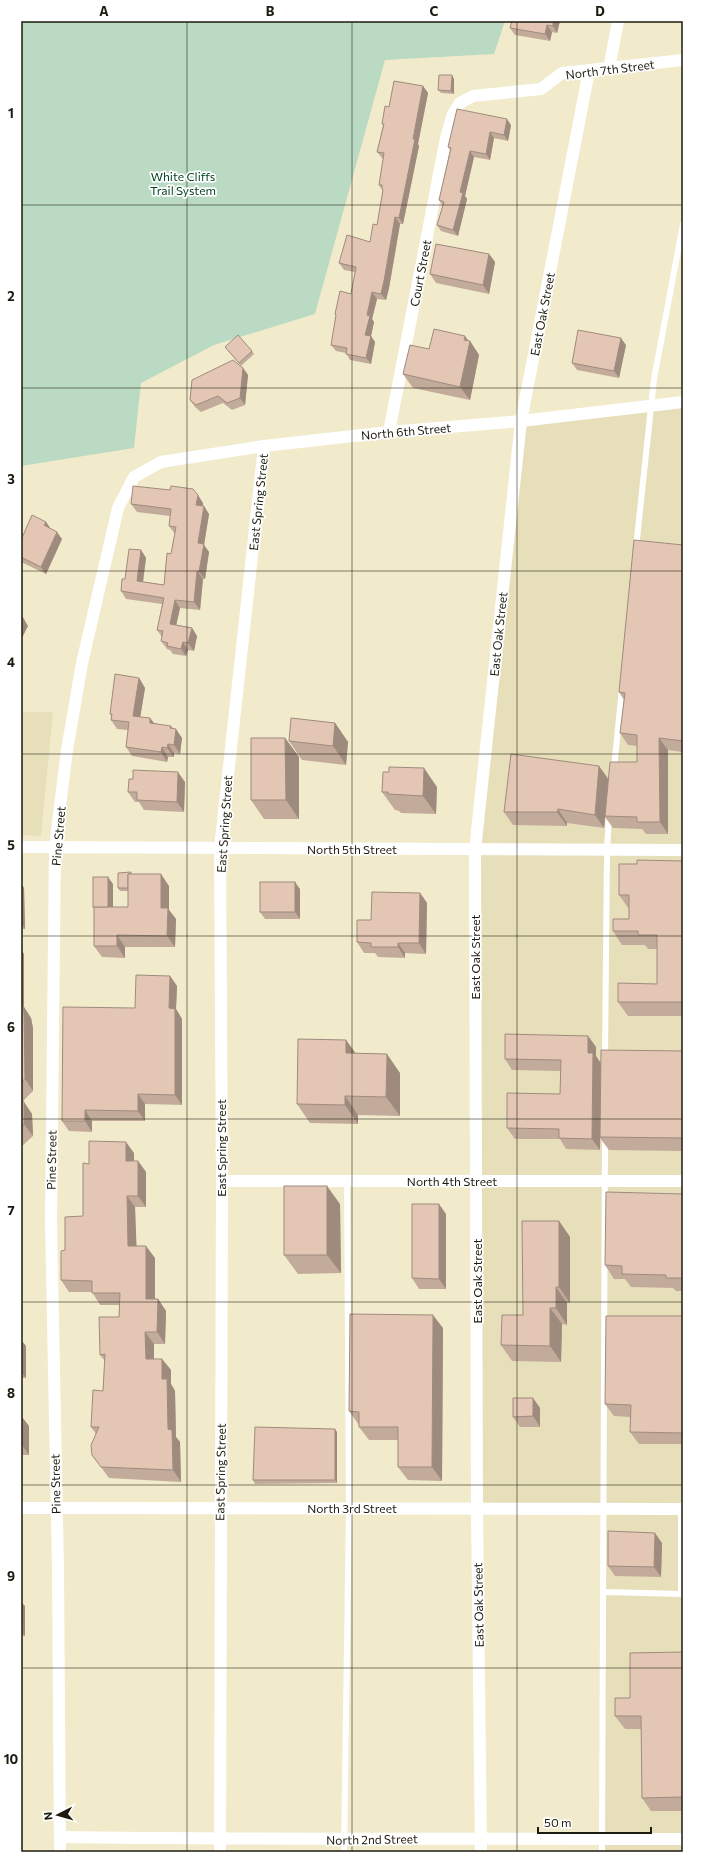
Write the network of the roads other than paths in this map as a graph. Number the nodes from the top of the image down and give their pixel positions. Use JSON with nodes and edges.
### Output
{"nodes":[{"id":1,"x":618,"y":21,"type":"edge"},
{"id":2,"x":683,"y":60,"type":"edge"},
{"id":3,"x":609,"y":69,"type":"junction"},
{"id":4,"x":589,"y":71,"type":"junction"},
{"id":5,"x":453,"y":114,"type":"joint"},
{"id":6,"x":683,"y":224,"type":"edge"},
{"id":7,"x":683,"y":402,"type":"edge"},
{"id":8,"x":651,"y":406,"type":"junction"},
{"id":9,"x":521,"y":421,"type":"junction"},
{"id":10,"x":389,"y":432,"type":"junction"},
{"id":11,"x":264,"y":446,"type":"junction"},
{"id":12,"x":134,"y":477,"type":"joint"},
{"id":13,"x":636,"y":554,"type":"edge"},
{"id":14,"x":623,"y":680,"type":"edge"},
{"id":15,"x":613,"y":774,"type":"edge"},
{"id":16,"x":610,"y":806,"type":"edge"},
{"id":17,"x":21,"y":847,"type":"edge"},
{"id":18,"x":55,"y":847,"type":"junction"},
{"id":19,"x":220,"y":849,"type":"junction"},
{"id":20,"x":475,"y":850,"type":"junction"},
{"id":21,"x":607,"y":850,"type":"junction"},
{"id":22,"x":683,"y":850,"type":"edge"},
{"id":23,"x":605,"y":1063,"type":"edge"},
{"id":24,"x":605,"y":1126,"type":"edge"},
{"id":25,"x":222,"y":1181,"type":"junction"},
{"id":26,"x":347,"y":1181,"type":"junction"},
{"id":27,"x":476,"y":1181,"type":"junction"},
{"id":28,"x":604,"y":1181,"type":"junction"},
{"id":29,"x":683,"y":1181,"type":"edge"},
{"id":30,"x":21,"y":1508,"type":"edge"},
{"id":31,"x":55,"y":1508,"type":"junction"},
{"id":32,"x":220,"y":1508,"type":"junction"},
{"id":33,"x":349,"y":1508,"type":"junction"},
{"id":34,"x":477,"y":1509,"type":"junction"},
{"id":35,"x":604,"y":1509,"type":"junction"},
{"id":36,"x":682,"y":1509,"type":"edge"},
{"id":37,"x":603,"y":1592,"type":"junction"},
{"id":38,"x":682,"y":1594,"type":"edge"},
{"id":39,"x":60,"y":1837,"type":"junction"},
{"id":40,"x":481,"y":1838,"type":"junction"},
{"id":41,"x":602,"y":1838,"type":"junction"},
{"id":42,"x":220,"y":1839,"type":"junction"},
{"id":43,"x":683,"y":1839,"type":"edge"},
{"id":44,"x":345,"y":1840,"type":"junction"},
{"id":45,"x":60,"y":1852,"type":"edge"},
{"id":46,"x":220,"y":1852,"type":"edge"},
{"id":47,"x":344,"y":1852,"type":"edge"},
{"id":48,"x":481,"y":1852,"type":"edge"},
{"id":49,"x":602,"y":1852,"type":"edge"}],
"edges":[{"from":1,"to":3,"type":"street"},
{"from":2,"to":3,"type":"street","name":"North 7th Street"},
{"from":3,"to":4,"type":"street","name":"North 7th Street"},
{"from":4,"to":5,"type":"street","name":"North 7th Street"},
{"from":4,"to":9,"type":"street","name":"East Oak Street"},
{"from":5,"to":10,"type":"street","name":"Court Street"},
{"from":6,"to":8,"type":"lane"},
{"from":7,"to":8,"type":"street","name":"North 6th Street"},
{"from":8,"to":9,"type":"street","name":"North 6th Street"},
{"from":8,"to":13,"type":"lane"},
{"from":9,"to":10,"type":"street","name":"North 6th Street"},
{"from":9,"to":20,"type":"street","name":"East Oak Street"},
{"from":10,"to":11,"type":"street","name":"North 6th Street"},
{"from":11,"to":12,"type":"street","name":"North 6th Street"},
{"from":11,"to":19,"type":"street","name":"East Spring Street"},
{"from":12,"to":18,"type":"street","name":"Pine Street"},
{"from":14,"to":15,"type":"lane"},
{"from":16,"to":21,"type":"lane"},
{"from":17,"to":18,"type":"street","name":"North 5th Street"},
{"from":18,"to":19,"type":"street","name":"North 5th Street"},
{"from":18,"to":31,"type":"street","name":"Pine Street"},
{"from":19,"to":20,"type":"street","name":"North 5th Street"},
{"from":19,"to":25,"type":"street","name":"East Spring Street"},
{"from":20,"to":21,"type":"street","name":"North 5th Street"},
{"from":20,"to":27,"type":"street","name":"East Oak Street"},
{"from":21,"to":22,"type":"street","name":"North 5th Street"},
{"from":21,"to":23,"type":"lane"},
{"from":24,"to":28,"type":"lane"},
{"from":25,"to":26,"type":"street","name":"North 4th Street"},
{"from":25,"to":32,"type":"street","name":"East Spring Street"},
{"from":26,"to":27,"type":"street","name":"North 4th Street"},
{"from":26,"to":33,"type":"lane"},
{"from":27,"to":28,"type":"street","name":"North 4th Street"},
{"from":27,"to":34,"type":"street","name":"East Oak Street"},
{"from":28,"to":29,"type":"street","name":"North 4th Street"},
{"from":28,"to":35,"type":"lane"},
{"from":30,"to":31,"type":"street","name":"North 3rd Street"},
{"from":31,"to":32,"type":"street","name":"North 3rd Street"},
{"from":31,"to":39,"type":"street","name":"Pine Street"},
{"from":32,"to":33,"type":"street","name":"North 3rd Street"},
{"from":32,"to":42,"type":"street","name":"East Spring Street"},
{"from":33,"to":34,"type":"street","name":"North 3rd Street"},
{"from":33,"to":44,"type":"lane"},
{"from":34,"to":35,"type":"street","name":"North 3rd Street"},
{"from":34,"to":40,"type":"street","name":"East Oak Street"},
{"from":35,"to":36,"type":"street","name":"North 3rd Street"},
{"from":35,"to":37,"type":"lane"},
{"from":36,"to":38,"type":"lane"},
{"from":37,"to":38,"type":"lane"},
{"from":37,"to":41,"type":"lane"},
{"from":39,"to":42,"type":"street","name":"North 2nd Street"},
{"from":39,"to":45,"type":"street","name":"Pine Street"},
{"from":40,"to":41,"type":"street","name":"North 2nd Street"},
{"from":40,"to":44,"type":"street","name":"North 2nd Street"},
{"from":40,"to":48,"type":"street","name":"East Oak Street"},
{"from":41,"to":43,"type":"street","name":"North 2nd Street"},
{"from":41,"to":49,"type":"lane"},
{"from":42,"to":44,"type":"street","name":"North 2nd Street"},
{"from":42,"to":46,"type":"street","name":"East Spring Street"},
{"from":44,"to":47,"type":"lane"}]}
